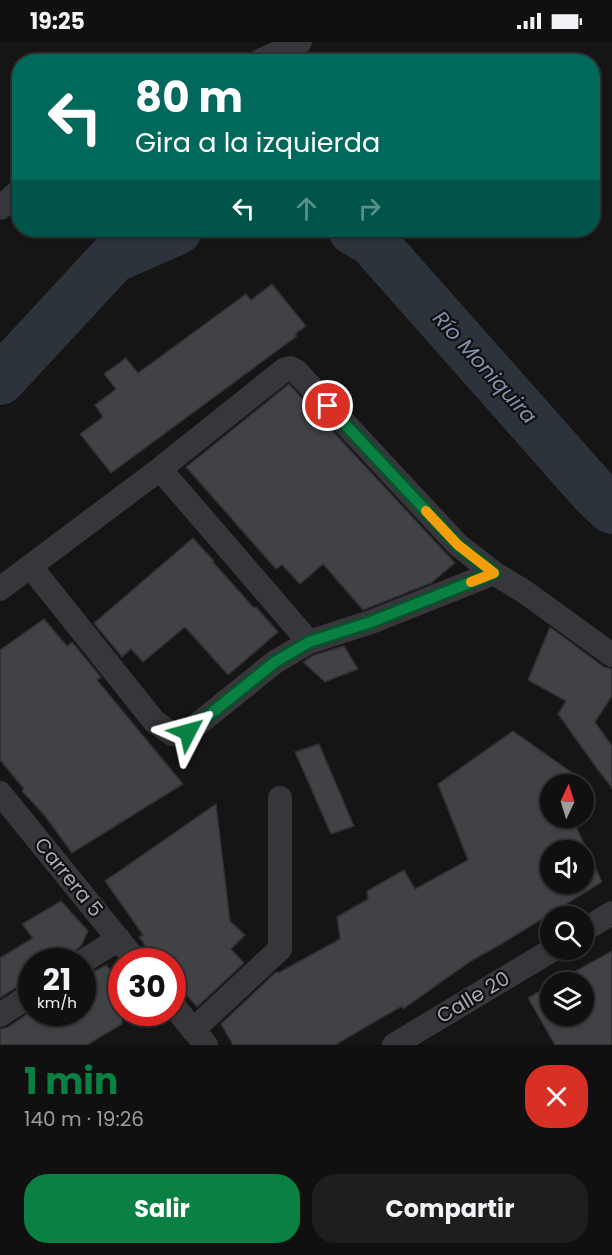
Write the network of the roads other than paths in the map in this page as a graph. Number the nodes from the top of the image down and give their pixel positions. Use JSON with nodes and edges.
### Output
{"nodes":[{"id":1,"x":300,"y":42,"type":"edge"},
{"id":2,"x":275,"y":54,"type":"edge"},
{"id":3,"x":12,"y":197,"type":"edge"},
{"id":4,"x":0,"y":208,"type":"edge"},
{"id":5,"x":160,"y":469,"type":"junction"},
{"id":6,"x":31,"y":567,"type":"junction"},
{"id":7,"x":494,"y":573,"type":"junction"},
{"id":8,"x":0,"y":590,"type":"edge"},
{"id":9,"x":309,"y":642,"type":"junction"},
{"id":10,"x":612,"y":655,"type":"edge"},
{"id":11,"x":0,"y":793,"type":"edge"},
{"id":12,"x":280,"y":798,"type":"dead end"},
{"id":13,"x":612,"y":913,"type":"edge"},
{"id":14,"x":594,"y":924,"type":"edge"},
{"id":15,"x":119,"y":939,"type":"junction"},
{"id":16,"x":126,"y":948,"type":"edge"},
{"id":17,"x":96,"y":953,"type":"edge"},
{"id":18,"x":540,"y":957,"type":"edge"},
{"id":19,"x":18,"y":1003,"type":"edge"},
{"id":20,"x":0,"y":1015,"type":"edge"},
{"id":21,"x":186,"y":1020,"type":"edge"},
{"id":22,"x":200,"y":1037,"type":"edge"},
{"id":23,"x":394,"y":1045,"type":"edge"}],
"edges":[{"from":1,"to":2,"type":"street"},
{"from":3,"to":4,"type":"street"},
{"from":5,"to":6,"type":"street"},
{"from":5,"to":7,"type":"street"},
{"from":5,"to":9,"type":"street"},
{"from":6,"to":8,"type":"street"},
{"from":6,"to":9,"type":"street"},
{"from":7,"to":9,"type":"street"},
{"from":7,"to":10,"type":"street"},
{"from":11,"to":15,"type":"street","name":"Carrera 5"},
{"from":12,"to":22,"type":"street"},
{"from":13,"to":14,"type":"street"},
{"from":15,"to":16,"type":"street","name":"Carrera 5"},
{"from":15,"to":17,"type":"street"},
{"from":18,"to":23,"type":"street","name":"Calle 20"},
{"from":19,"to":20,"type":"street"},
{"from":21,"to":22,"type":"street"}]}
